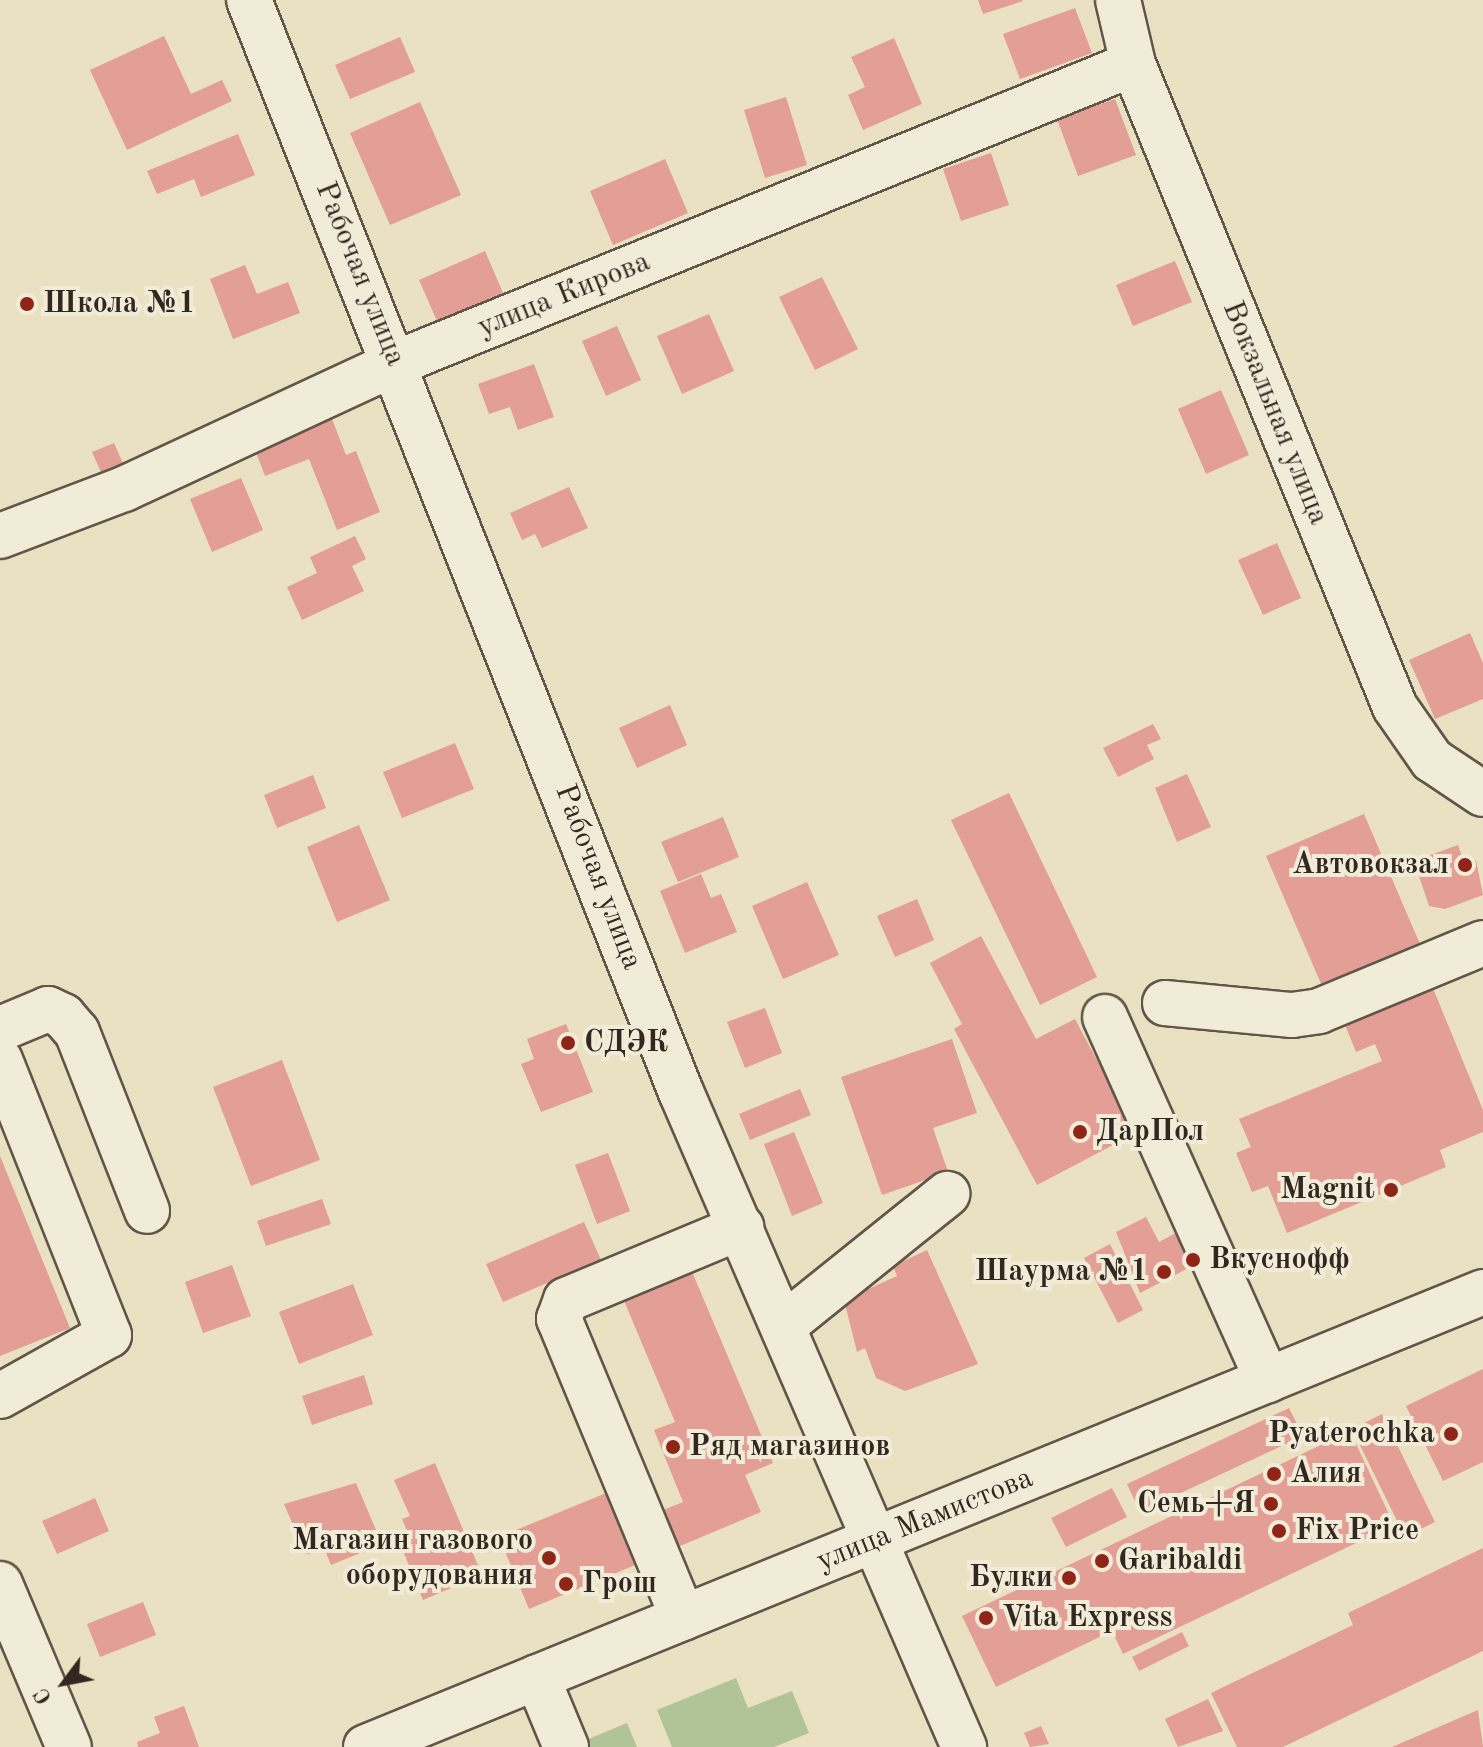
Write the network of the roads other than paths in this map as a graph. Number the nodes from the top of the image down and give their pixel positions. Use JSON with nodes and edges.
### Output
{"nodes":[{"id":1,"x":249,"y":0,"type":"edge"},
{"id":2,"x":1118,"y":0,"type":"edge"},
{"id":3,"x":1133,"y":64,"type":"junction"},
{"id":4,"x":396,"y":363,"type":"junction"},
{"id":5,"x":0,"y":536,"type":"edge"},
{"id":6,"x":1483,"y":794,"type":"edge"},
{"id":7,"x":1483,"y":943,"type":"edge"},
{"id":8,"x":1165,"y":1003,"type":"dead end"},
{"id":9,"x":1105,"y":1017,"type":"dead end"},
{"id":10,"x":0,"y":1029,"type":"edge"},
{"id":11,"x":0,"y":1060,"type":"edge"},
{"id":12,"x":947,"y":1194,"type":"dead end"},
{"id":13,"x":147,"y":1211,"type":"dead end"},
{"id":14,"x":741,"y":1227,"type":"junction"},
{"id":15,"x":1483,"y":1292,"type":"edge"},
{"id":16,"x":783,"y":1326,"type":"junction"},
{"id":17,"x":1267,"y":1380,"type":"junction"},
{"id":18,"x":0,"y":1396,"type":"edge"},
{"id":19,"x":876,"y":1539,"type":"junction"},
{"id":20,"x":0,"y":1584,"type":"edge"},
{"id":21,"x":683,"y":1618,"type":"junction"},
{"id":22,"x":537,"y":1677,"type":"junction"},
{"id":23,"x":69,"y":1747,"type":"edge"},
{"id":24,"x":366,"y":1747,"type":"edge"},
{"id":25,"x":566,"y":1747,"type":"edge"},
{"id":26,"x":964,"y":1747,"type":"edge"}],
"edges":[{"from":1,"to":4,"type":"street","name":"Рабочая улица"},
{"from":2,"to":3,"type":"street","name":"Вокзальная улица"},
{"from":3,"to":4,"type":"street","name":"улица Кирова"},
{"from":3,"to":6,"type":"street","name":"Вокзальная улица"},
{"from":4,"to":5,"type":"street","name":"улица Кирова"},
{"from":4,"to":14,"type":"street","name":"Рабочая улица"},
{"from":7,"to":8,"type":"street"},
{"from":9,"to":17,"type":"street"},
{"from":10,"to":13,"type":"street"},
{"from":11,"to":18,"type":"street"},
{"from":12,"to":16,"type":"street"},
{"from":14,"to":16,"type":"street","name":"Рабочая улица"},
{"from":14,"to":21,"type":"street"},
{"from":15,"to":17,"type":"street","name":"улица Мамистова"},
{"from":16,"to":19,"type":"street","name":"Рабочая улица"},
{"from":17,"to":19,"type":"street","name":"улица Мамистова"},
{"from":19,"to":21,"type":"street","name":"улица Мамистова"},
{"from":19,"to":26,"type":"street","name":"Рабочая улица"},
{"from":20,"to":23,"type":"street"},
{"from":21,"to":22,"type":"street","name":"улица Мамистова"},
{"from":22,"to":24,"type":"street","name":"улица Мамистова"},
{"from":22,"to":25,"type":"street"}]}
